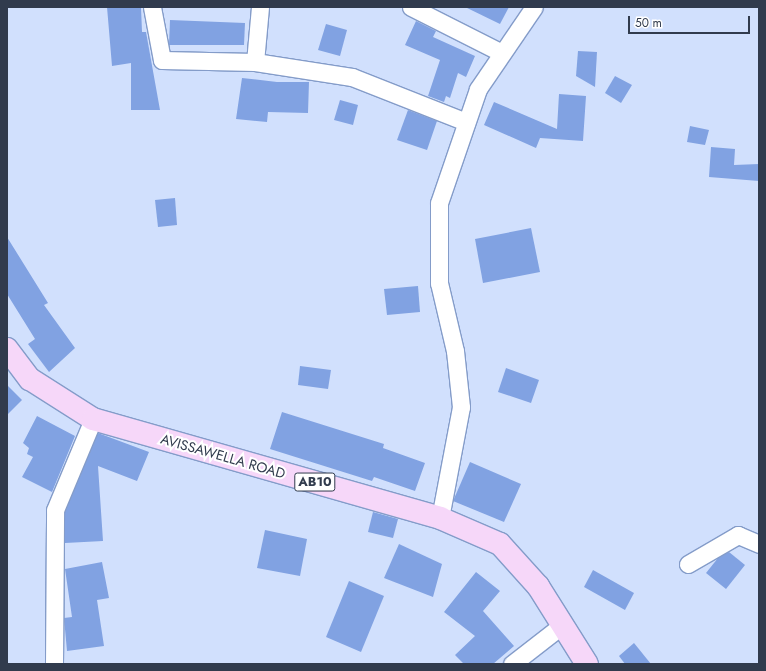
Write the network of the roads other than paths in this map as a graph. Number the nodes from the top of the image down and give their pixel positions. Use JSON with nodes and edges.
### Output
{"nodes":[{"id":1,"x":152,"y":7,"type":"edge"},
{"id":2,"x":260,"y":7,"type":"edge"},
{"id":3,"x":411,"y":7,"type":"edge"},
{"id":4,"x":534,"y":7,"type":"edge"},
{"id":5,"x":502,"y":53,"type":"junction"},
{"id":6,"x":255,"y":62,"type":"junction"},
{"id":7,"x":466,"y":122,"type":"junction"},
{"id":8,"x":7,"y":349,"type":"edge"},
{"id":9,"x":93,"y":419,"type":"junction"},
{"id":10,"x":440,"y":518,"type":"junction"},
{"id":11,"x":759,"y":544,"type":"edge"},
{"id":12,"x":688,"y":564,"type":"dead end"},
{"id":13,"x":560,"y":626,"type":"junction"},
{"id":14,"x":54,"y":664,"type":"edge"},
{"id":15,"x":512,"y":664,"type":"edge"},
{"id":16,"x":587,"y":664,"type":"edge"}],
"edges":[{"from":1,"to":6,"type":"street"},
{"from":2,"to":6,"type":"street"},
{"from":3,"to":5,"type":"street"},
{"from":4,"to":5,"type":"street"},
{"from":5,"to":7,"type":"street"},
{"from":6,"to":7,"type":"street"},
{"from":7,"to":10,"type":"street"},
{"from":8,"to":9,"type":"main road","name":"AVISSAWELLA ROAD","number":"AB10"},
{"from":9,"to":10,"type":"main road","name":"AVISSAWELLA ROAD","number":"AB10"},
{"from":9,"to":14,"type":"street"},
{"from":10,"to":13,"type":"main road","name":"AVISSAWELLA ROAD","number":"AB10"},
{"from":11,"to":12,"type":"street"},
{"from":13,"to":15,"type":"street"},
{"from":13,"to":16,"type":"main road","name":"AVISSAWELLA ROAD","number":"AB10"}]}
